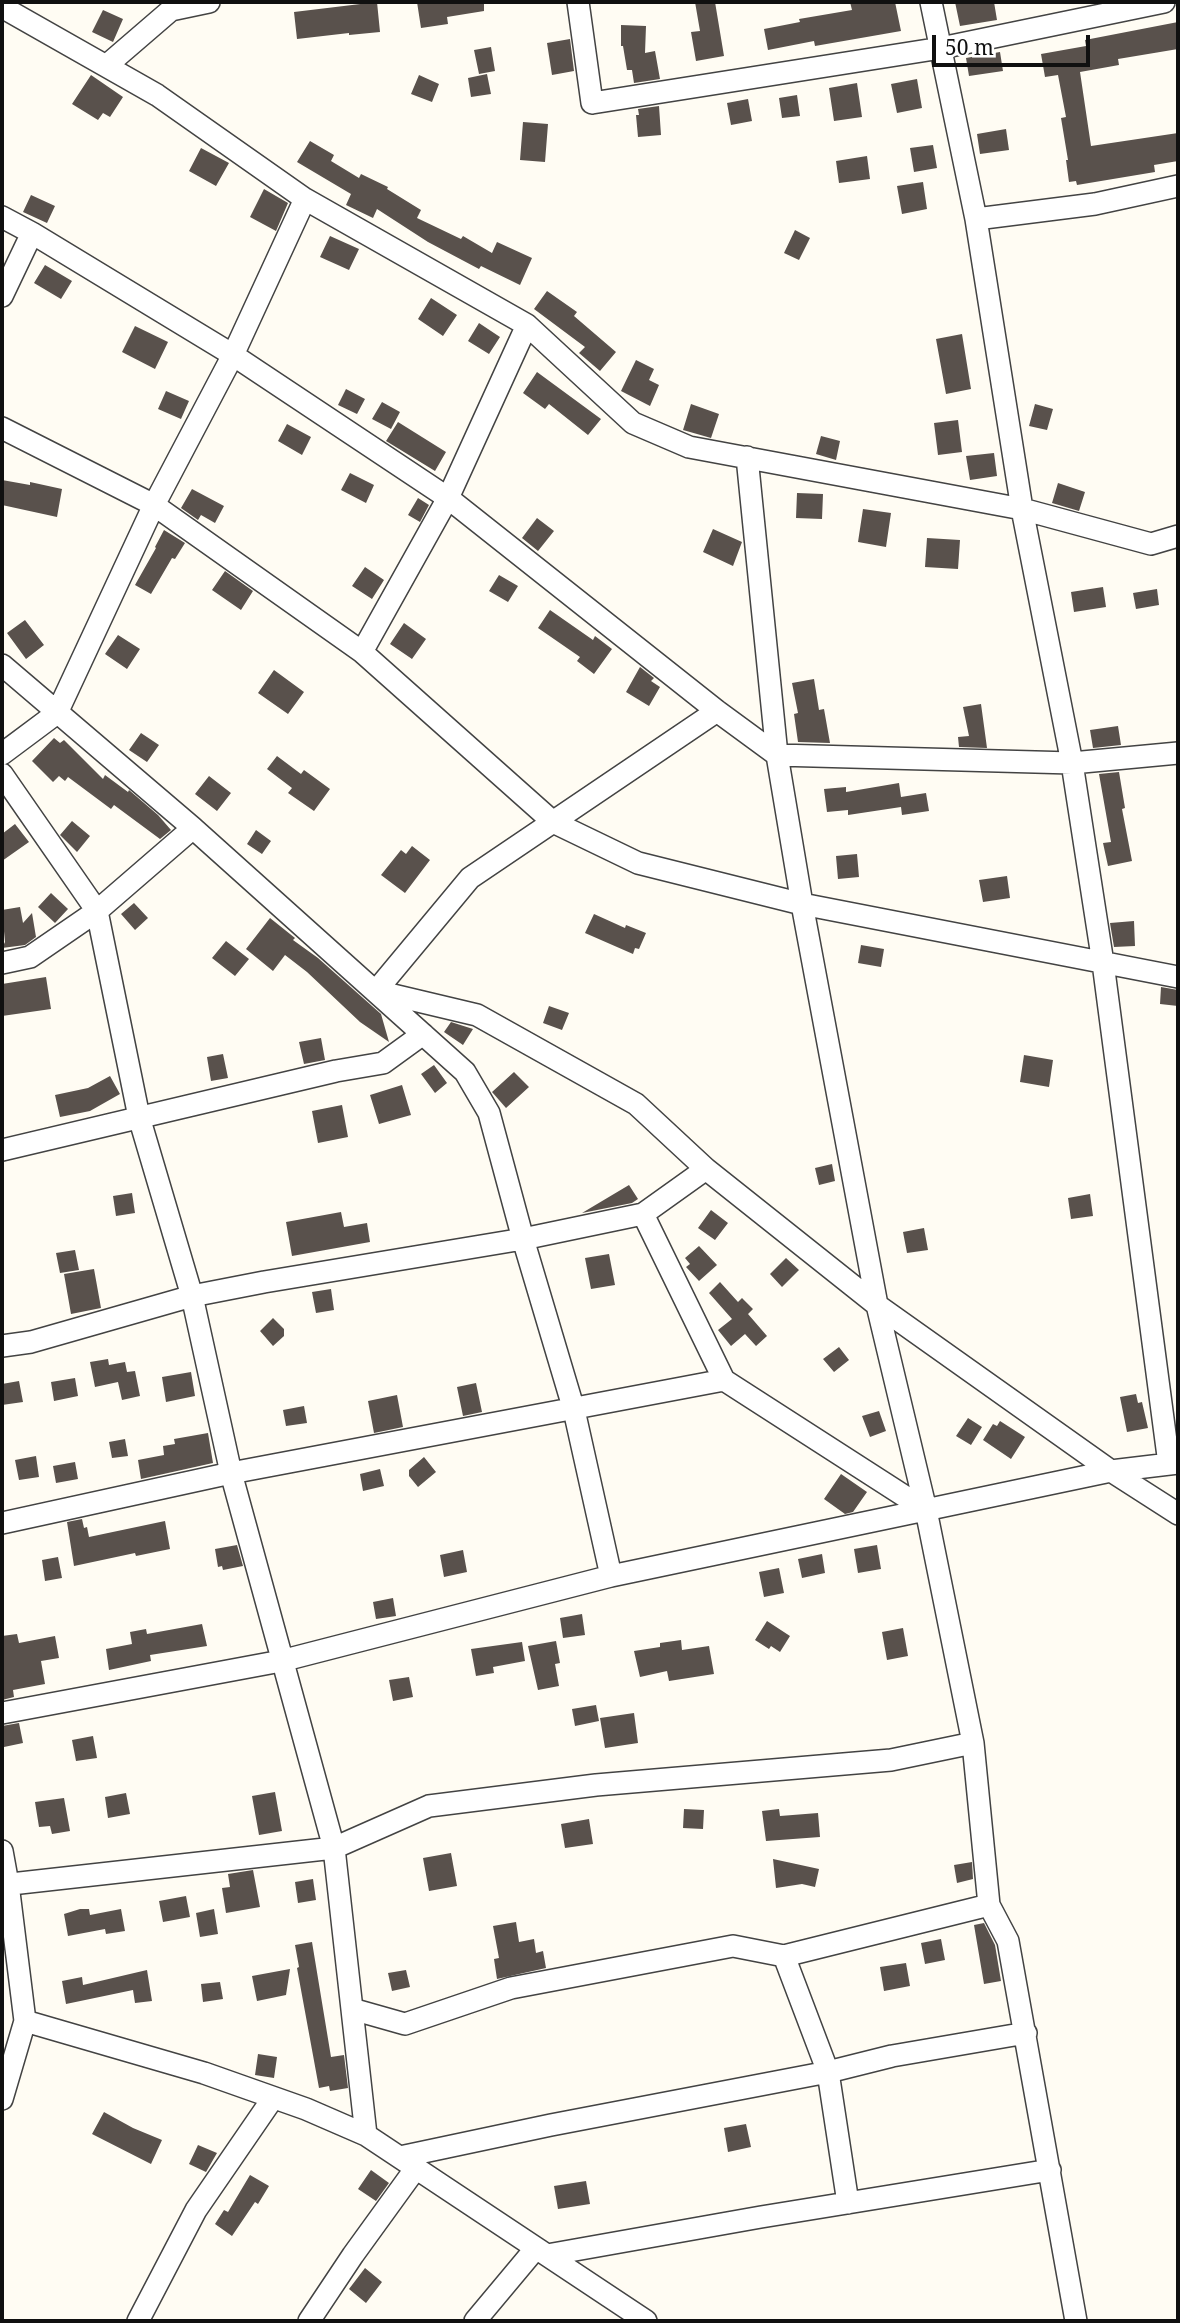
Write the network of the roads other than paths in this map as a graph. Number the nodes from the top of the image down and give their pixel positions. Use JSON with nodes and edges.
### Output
{"nodes":[{"id":1,"x":209,"y":2,"type":"edge"},
{"id":2,"x":578,"y":2,"type":"edge"},
{"id":3,"x":931,"y":2,"type":"edge"},
{"id":4,"x":1164,"y":2,"type":"edge"},
{"id":5,"x":2,"y":7,"type":"edge"},
{"id":6,"x":940,"y":48,"type":"junction"},
{"id":7,"x":106,"y":66,"type":"junction"},
{"id":8,"x":1178,"y":186,"type":"edge"},
{"id":9,"x":304,"y":199,"type":"junction"},
{"id":10,"x":2,"y":217,"type":"edge"},
{"id":11,"x":976,"y":219,"type":"junction"},
{"id":12,"x":32,"y":233,"type":"junction"},
{"id":13,"x":2,"y":296,"type":"edge"},
{"id":14,"x":527,"y":325,"type":"junction"},
{"id":15,"x":233,"y":355,"type":"junction"},
{"id":16,"x":2,"y":428,"type":"edge"},
{"id":17,"x":747,"y":457,"type":"junction"},
{"id":18,"x":448,"y":498,"type":"junction"},
{"id":19,"x":154,"y":505,"type":"junction"},
{"id":20,"x":1022,"y":509,"type":"junction"},
{"id":21,"x":1178,"y":536,"type":"edge"},
{"id":22,"x":362,"y":652,"type":"junction"},
{"id":23,"x":2,"y":665,"type":"edge"},
{"id":24,"x":717,"y":711,"type":"junction"},
{"id":25,"x":57,"y":712,"type":"junction"},
{"id":26,"x":2,"y":754,"type":"edge"},
{"id":27,"x":1178,"y":754,"type":"edge"},
{"id":28,"x":777,"y":755,"type":"junction"},
{"id":29,"x":1072,"y":763,"type":"junction"},
{"id":30,"x":2,"y":774,"type":"edge"},
{"id":31,"x":553,"y":822,"type":"junction"},
{"id":32,"x":193,"y":828,"type":"junction"},
{"id":33,"x":802,"y":904,"type":"junction"},
{"id":34,"x":97,"y":911,"type":"junction"},
{"id":35,"x":2,"y":963,"type":"edge"},
{"id":36,"x":1103,"y":963,"type":"junction"},
{"id":37,"x":1178,"y":977,"type":"edge"},
{"id":38,"x":376,"y":991,"type":"junction"},
{"id":39,"x":423,"y":1034,"type":"junction"},
{"id":40,"x":139,"y":1116,"type":"junction"},
{"id":41,"x":2,"y":1150,"type":"edge"},
{"id":42,"x":706,"y":1169,"type":"junction"},
{"id":43,"x":643,"y":1214,"type":"junction"},
{"id":44,"x":523,"y":1239,"type":"junction"},
{"id":45,"x":192,"y":1296,"type":"junction"},
{"id":46,"x":877,"y":1305,"type":"junction"},
{"id":47,"x":2,"y":1346,"type":"edge"},
{"id":48,"x":724,"y":1381,"type":"junction"},
{"id":49,"x":574,"y":1410,"type":"junction"},
{"id":50,"x":1174,"y":1464,"type":"edge"},
{"id":51,"x":1111,"y":1471,"type":"junction"},
{"id":52,"x":231,"y":1473,"type":"junction"},
{"id":53,"x":926,"y":1510,"type":"junction"},
{"id":54,"x":1178,"y":1514,"type":"edge"},
{"id":55,"x":2,"y":1523,"type":"edge"},
{"id":56,"x":611,"y":1576,"type":"junction"},
{"id":57,"x":281,"y":1661,"type":"junction"},
{"id":58,"x":2,"y":1713,"type":"edge"},
{"id":59,"x":973,"y":1743,"type":"junction"},
{"id":60,"x":334,"y":1848,"type":"junction"},
{"id":61,"x":2,"y":1852,"type":"edge"},
{"id":62,"x":5,"y":1884,"type":"edge"},
{"id":63,"x":989,"y":1905,"type":"junction"},
{"id":64,"x":784,"y":1956,"type":"junction"},
{"id":65,"x":352,"y":2009,"type":"junction"},
{"id":66,"x":25,"y":2021,"type":"junction"},
{"id":67,"x":1026,"y":2034,"type":"junction"},
{"id":68,"x":828,"y":2072,"type":"junction"},
{"id":69,"x":2,"y":2098,"type":"edge"},
{"id":70,"x":273,"y":2098,"type":"junction"},
{"id":71,"x":366,"y":2135,"type":"junction"},
{"id":72,"x":408,"y":2163,"type":"junction"},
{"id":73,"x":1050,"y":2171,"type":"junction"},
{"id":74,"x":848,"y":2203,"type":"junction"},
{"id":75,"x":541,"y":2251,"type":"junction"},
{"id":76,"x":138,"y":2321,"type":"edge"},
{"id":77,"x":309,"y":2321,"type":"edge"},
{"id":78,"x":475,"y":2321,"type":"edge"},
{"id":79,"x":646,"y":2321,"type":"edge"},
{"id":80,"x":1076,"y":2321,"type":"edge"}],
"edges":[{"from":1,"to":7,"type":"street"},
{"from":2,"to":6,"type":"street"},
{"from":3,"to":6,"type":"street"},
{"from":4,"to":6,"type":"street"},
{"from":5,"to":7,"type":"street"},
{"from":6,"to":11,"type":"street"},
{"from":7,"to":9,"type":"street"},
{"from":8,"to":11,"type":"street"},
{"from":9,"to":14,"type":"street"},
{"from":9,"to":15,"type":"street"},
{"from":10,"to":12,"type":"street"},
{"from":11,"to":20,"type":"street"},
{"from":12,"to":13,"type":"street"},
{"from":12,"to":15,"type":"street"},
{"from":14,"to":17,"type":"street"},
{"from":14,"to":18,"type":"street"},
{"from":15,"to":18,"type":"street"},
{"from":15,"to":19,"type":"street"},
{"from":16,"to":19,"type":"street"},
{"from":17,"to":20,"type":"street"},
{"from":17,"to":28,"type":"street"},
{"from":18,"to":22,"type":"street"},
{"from":18,"to":24,"type":"street"},
{"from":19,"to":22,"type":"street"},
{"from":19,"to":25,"type":"street"},
{"from":20,"to":21,"type":"street"},
{"from":20,"to":29,"type":"street"},
{"from":22,"to":31,"type":"street"},
{"from":23,"to":25,"type":"street"},
{"from":24,"to":28,"type":"street"},
{"from":24,"to":31,"type":"street"},
{"from":25,"to":26,"type":"street"},
{"from":25,"to":32,"type":"street"},
{"from":27,"to":29,"type":"street"},
{"from":28,"to":29,"type":"street"},
{"from":28,"to":33,"type":"street"},
{"from":29,"to":36,"type":"street"},
{"from":30,"to":34,"type":"street"},
{"from":31,"to":33,"type":"street"},
{"from":31,"to":38,"type":"street"},
{"from":32,"to":34,"type":"street"},
{"from":32,"to":38,"type":"street"},
{"from":33,"to":36,"type":"street"},
{"from":33,"to":46,"type":"street"},
{"from":34,"to":35,"type":"street"},
{"from":34,"to":40,"type":"street"},
{"from":36,"to":37,"type":"street"},
{"from":36,"to":50,"type":"street"},
{"from":38,"to":39,"type":"street"},
{"from":38,"to":42,"type":"street"},
{"from":39,"to":40,"type":"street"},
{"from":39,"to":44,"type":"street"},
{"from":40,"to":41,"type":"street"},
{"from":40,"to":45,"type":"street"},
{"from":42,"to":43,"type":"street"},
{"from":42,"to":46,"type":"street"},
{"from":43,"to":44,"type":"street"},
{"from":43,"to":48,"type":"street"},
{"from":44,"to":45,"type":"street"},
{"from":44,"to":49,"type":"street"},
{"from":45,"to":47,"type":"street"},
{"from":45,"to":52,"type":"street"},
{"from":46,"to":51,"type":"street"},
{"from":46,"to":53,"type":"street"},
{"from":48,"to":49,"type":"street"},
{"from":48,"to":53,"type":"street"},
{"from":49,"to":52,"type":"street"},
{"from":49,"to":56,"type":"street"},
{"from":50,"to":51,"type":"street"},
{"from":51,"to":53,"type":"street"},
{"from":51,"to":54,"type":"street"},
{"from":52,"to":55,"type":"street"},
{"from":52,"to":57,"type":"street"},
{"from":53,"to":56,"type":"street"},
{"from":53,"to":59,"type":"street"},
{"from":56,"to":57,"type":"street"},
{"from":57,"to":58,"type":"street"},
{"from":57,"to":60,"type":"street"},
{"from":59,"to":60,"type":"street"},
{"from":59,"to":63,"type":"street"},
{"from":60,"to":62,"type":"street"},
{"from":60,"to":65,"type":"street"},
{"from":61,"to":62,"type":"street"},
{"from":62,"to":66,"type":"street"},
{"from":63,"to":64,"type":"street"},
{"from":63,"to":67,"type":"street"},
{"from":64,"to":65,"type":"street"},
{"from":64,"to":68,"type":"street"},
{"from":65,"to":71,"type":"street"},
{"from":66,"to":69,"type":"street"},
{"from":66,"to":70,"type":"street"},
{"from":67,"to":68,"type":"street"},
{"from":67,"to":73,"type":"street"},
{"from":68,"to":72,"type":"street"},
{"from":68,"to":74,"type":"street"},
{"from":70,"to":71,"type":"street"},
{"from":70,"to":76,"type":"street"},
{"from":71,"to":72,"type":"street"},
{"from":72,"to":75,"type":"street"},
{"from":72,"to":77,"type":"street"},
{"from":73,"to":74,"type":"street"},
{"from":73,"to":80,"type":"street"},
{"from":74,"to":75,"type":"street"},
{"from":75,"to":78,"type":"street"},
{"from":75,"to":79,"type":"street"}]}
